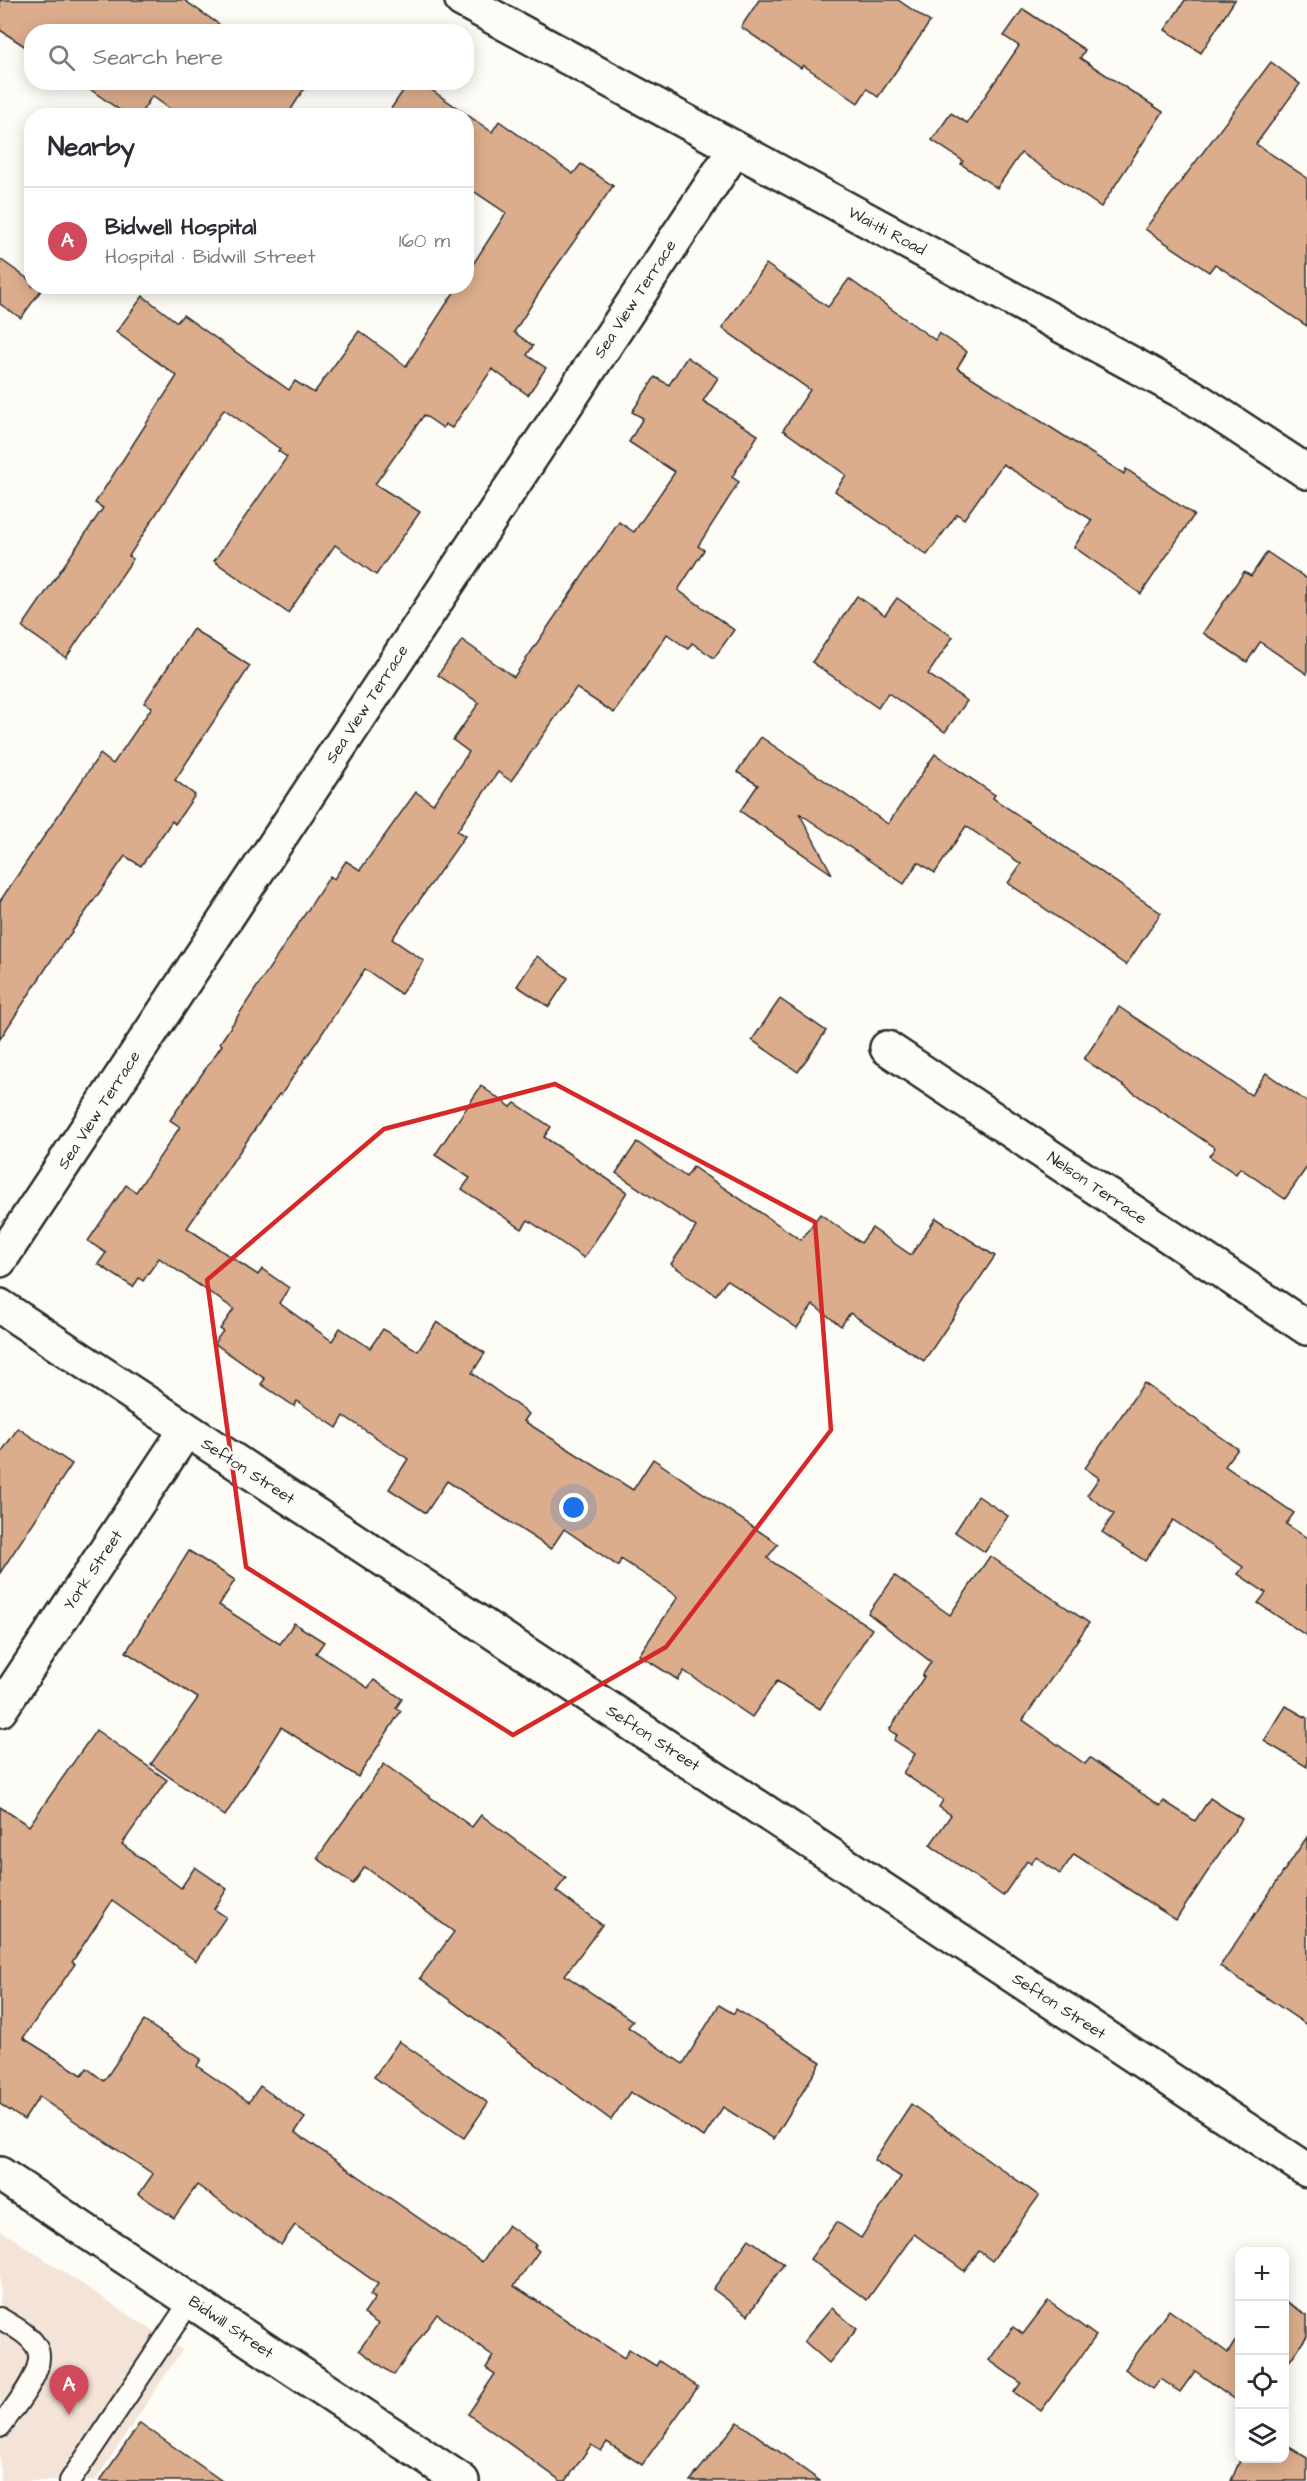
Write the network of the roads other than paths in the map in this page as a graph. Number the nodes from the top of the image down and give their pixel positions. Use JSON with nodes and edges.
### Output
{"nodes":[{"id":1,"x":462,"y":0,"type":"edge"},
{"id":2,"x":735,"y":149,"type":"junction"},
{"id":3,"x":1307,"y":472,"type":"edge"},
{"id":4,"x":887,"y":1048,"type":"dead end"},
{"id":5,"x":0,"y":1260,"type":"edge"},
{"id":6,"x":0,"y":1306,"type":"edge"},
{"id":7,"x":1307,"y":1328,"type":"edge"},
{"id":8,"x":186,"y":1430,"type":"junction"},
{"id":9,"x":0,"y":1710,"type":"edge"},
{"id":10,"x":1307,"y":2170,"type":"edge"},
{"id":11,"x":0,"y":2174,"type":"edge"},
{"id":12,"x":191,"y":2300,"type":"junction"},
{"id":13,"x":0,"y":2318,"type":"edge"},
{"id":14,"x":0,"y":2427,"type":"edge"},
{"id":15,"x":70,"y":2481,"type":"edge"},
{"id":16,"x":462,"y":2481,"type":"edge"}],
"edges":[{"from":1,"to":2,"type":"street","name":"Wai-Iti Road"},
{"from":2,"to":3,"type":"street","name":"Wai-Iti Road"},
{"from":2,"to":5,"type":"street","name":"Sea View Terrace"},
{"from":4,"to":7,"type":"street","name":"Nelson Terrace"},
{"from":6,"to":8,"type":"street","name":"Sefton Street"},
{"from":8,"to":9,"type":"street","name":"York Street"},
{"from":8,"to":10,"type":"street","name":"Sefton Street"},
{"from":11,"to":12,"type":"street","name":"Bidwill Street"},
{"from":12,"to":15,"type":"lane"},
{"from":12,"to":16,"type":"street","name":"Bidwill Street"},
{"from":13,"to":14,"type":"lane"}]}
